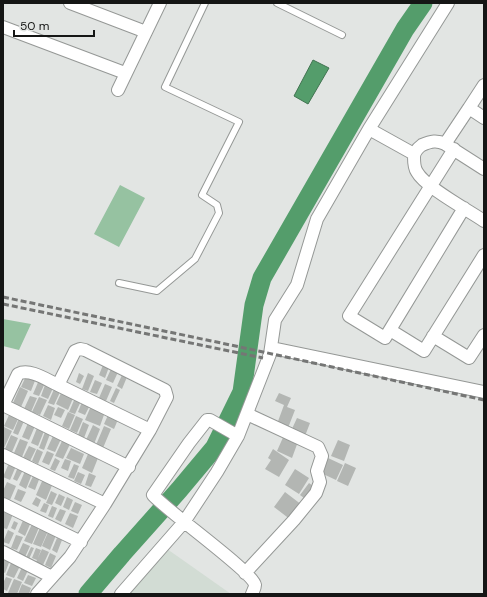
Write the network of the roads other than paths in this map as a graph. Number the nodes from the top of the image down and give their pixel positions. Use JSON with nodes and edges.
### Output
{"nodes":[{"id":1,"x":70,"y":3,"type":"edge"},
{"id":2,"x":160,"y":3,"type":"edge"},
{"id":3,"x":205,"y":3,"type":"edge"},
{"id":4,"x":277,"y":3,"type":"edge"},
{"id":5,"x":448,"y":3,"type":"edge"},
{"id":6,"x":3,"y":27,"type":"edge"},
{"id":7,"x":146,"y":32,"type":"junction"},
{"id":8,"x":342,"y":35,"type":"dead end"},
{"id":9,"x":125,"y":73,"type":"junction"},
{"id":10,"x":484,"y":85,"type":"edge"},
{"id":11,"x":118,"y":90,"type":"dead end"},
{"id":12,"x":470,"y":108,"type":"junction"},
{"id":13,"x":484,"y":118,"type":"edge"},
{"id":14,"x":368,"y":129,"type":"junction"},
{"id":15,"x":450,"y":146,"type":"junction"},
{"id":16,"x":414,"y":154,"type":"junction"},
{"id":17,"x":484,"y":169,"type":"edge"},
{"id":18,"x":430,"y":186,"type":"junction"},
{"id":19,"x":464,"y":208,"type":"junction"},
{"id":20,"x":484,"y":221,"type":"edge"},
{"id":21,"x":484,"y":255,"type":"edge"},
{"id":22,"x":120,"y":282,"type":"dead end"},
{"id":23,"x":390,"y":330,"type":"junction"},
{"id":24,"x":433,"y":336,"type":"junction"},
{"id":25,"x":483,"y":339,"type":"edge"},
{"id":26,"x":272,"y":348,"type":"junction"},
{"id":27,"x":58,"y":385,"type":"junction"},
{"id":28,"x":484,"y":392,"type":"edge"},
{"id":29,"x":3,"y":405,"type":"edge"},
{"id":30,"x":247,"y":414,"type":"junction"},
{"id":31,"x":150,"y":430,"type":"junction"},
{"id":32,"x":235,"y":434,"type":"junction"},
{"id":33,"x":3,"y":455,"type":"edge"},
{"id":34,"x":129,"y":466,"type":"junction"},
{"id":35,"x":3,"y":504,"type":"edge"},
{"id":36,"x":106,"y":504,"type":"junction"},
{"id":37,"x":181,"y":519,"type":"junction"},
{"id":38,"x":81,"y":542,"type":"junction"},
{"id":39,"x":3,"y":552,"type":"edge"},
{"id":40,"x":245,"y":573,"type":"junction"},
{"id":41,"x":52,"y":577,"type":"junction"},
{"id":42,"x":37,"y":594,"type":"edge"},
{"id":43,"x":121,"y":594,"type":"edge"},
{"id":44,"x":252,"y":594,"type":"edge"}],
"edges":[{"from":1,"to":7,"type":"street"},
{"from":2,"to":7,"type":"street"},
{"from":3,"to":22,"type":"lane"},
{"from":4,"to":8,"type":"lane"},
{"from":5,"to":14,"type":"street"},
{"from":6,"to":9,"type":"street"},
{"from":7,"to":9,"type":"street"},
{"from":9,"to":11,"type":"street"},
{"from":10,"to":12,"type":"street"},
{"from":12,"to":13,"type":"street"},
{"from":12,"to":15,"type":"street"},
{"from":14,"to":16,"type":"street"},
{"from":14,"to":26,"type":"street"},
{"from":15,"to":16,"type":"street"},
{"from":15,"to":17,"type":"street"},
{"from":15,"to":18,"type":"street"},
{"from":16,"to":18,"type":"street"},
{"from":18,"to":19,"type":"street"},
{"from":18,"to":23,"type":"street"},
{"from":19,"to":20,"type":"street"},
{"from":19,"to":23,"type":"street"},
{"from":21,"to":24,"type":"street"},
{"from":23,"to":24,"type":"street"},
{"from":24,"to":25,"type":"street"},
{"from":26,"to":28,"type":"street"},
{"from":26,"to":30,"type":"street"},
{"from":27,"to":29,"type":"street"},
{"from":27,"to":31,"type":"street"},
{"from":27,"to":31,"type":"street"},
{"from":29,"to":34,"type":"street"},
{"from":30,"to":32,"type":"street"},
{"from":30,"to":40,"type":"street"},
{"from":31,"to":34,"type":"street"},
{"from":32,"to":37,"type":"street"},
{"from":32,"to":37,"type":"street"},
{"from":33,"to":36,"type":"street"},
{"from":34,"to":36,"type":"street"},
{"from":35,"to":38,"type":"street"},
{"from":36,"to":38,"type":"street"},
{"from":37,"to":40,"type":"street"},
{"from":37,"to":43,"type":"street"},
{"from":38,"to":41,"type":"street"},
{"from":39,"to":41,"type":"street"},
{"from":40,"to":44,"type":"street"},
{"from":41,"to":42,"type":"street"}]}
